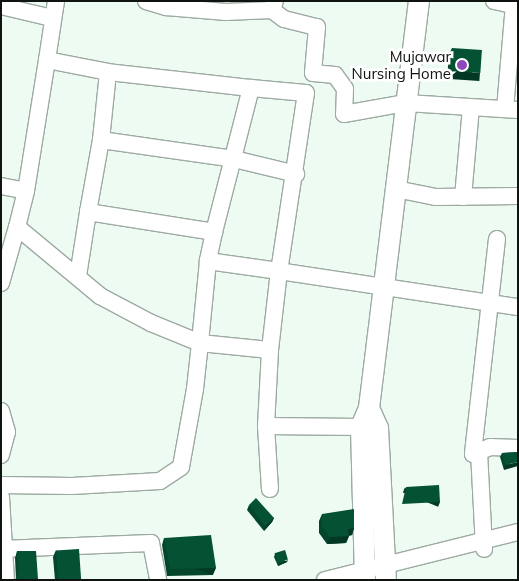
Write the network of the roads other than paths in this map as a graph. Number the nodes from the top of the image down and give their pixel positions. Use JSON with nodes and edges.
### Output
{"nodes":[{"id":1,"x":56,"y":1,"type":"edge"},
{"id":2,"x":146,"y":1,"type":"edge"},
{"id":3,"x":419,"y":1,"type":"edge"},
{"id":4,"x":494,"y":1,"type":"edge"},
{"id":5,"x":1,"y":6,"type":"edge"},
{"id":6,"x":274,"y":6,"type":"edge"},
{"id":7,"x":516,"y":6,"type":"edge"},
{"id":8,"x":52,"y":18,"type":"junction"},
{"id":9,"x":47,"y":60,"type":"junction"},
{"id":10,"x":108,"y":72,"type":"junction"},
{"id":11,"x":313,"y":73,"type":"junction"},
{"id":12,"x":250,"y":88,"type":"junction"},
{"id":13,"x":306,"y":93,"type":"junction"},
{"id":14,"x":406,"y":102,"type":"junction"},
{"id":15,"x":471,"y":107,"type":"junction"},
{"id":16,"x":511,"y":110,"type":"edge"},
{"id":17,"x":101,"y":140,"type":"junction"},
{"id":18,"x":234,"y":159,"type":"junction"},
{"id":19,"x":296,"y":174,"type":"junction"},
{"id":20,"x":1,"y":186,"type":"edge"},
{"id":21,"x":396,"y":189,"type":"junction"},
{"id":22,"x":26,"y":191,"type":"junction"},
{"id":23,"x":518,"y":196,"type":"edge"},
{"id":24,"x":463,"y":197,"type":"junction"},
{"id":25,"x":88,"y":212,"type":"junction"},
{"id":26,"x":17,"y":226,"type":"junction"},
{"id":27,"x":214,"y":232,"type":"junction"},
{"id":28,"x":497,"y":238,"type":"dead end"},
{"id":29,"x":208,"y":262,"type":"junction"},
{"id":30,"x":4,"y":266,"type":"edge"},
{"id":31,"x":279,"y":271,"type":"junction"},
{"id":32,"x":78,"y":276,"type":"junction"},
{"id":33,"x":1,"y":283,"type":"edge"},
{"id":34,"x":384,"y":285,"type":"junction"},
{"id":35,"x":492,"y":303,"type":"junction"},
{"id":36,"x":518,"y":307,"type":"edge"},
{"id":37,"x":200,"y":343,"type":"junction"},
{"id":38,"x":270,"y":350,"type":"junction"},
{"id":39,"x":368,"y":408,"type":"junction"},
{"id":40,"x":1,"y":411,"type":"edge"},
{"id":41,"x":266,"y":426,"type":"junction"},
{"id":42,"x":361,"y":427,"type":"junction"},
{"id":43,"x":518,"y":448,"type":"edge"},
{"id":44,"x":479,"y":452,"type":"junction"},
{"id":45,"x":1,"y":456,"type":"edge"},
{"id":46,"x":1,"y":485,"type":"edge"},
{"id":47,"x":270,"y":488,"type":"dead end"},
{"id":48,"x":1,"y":496,"type":"edge"},
{"id":49,"x":518,"y":532,"type":"edge"},
{"id":50,"x":518,"y":540,"type":"edge"},
{"id":51,"x":484,"y":545,"type":"junction"},
{"id":52,"x":3,"y":549,"type":"edge"},
{"id":53,"x":385,"y":572,"type":"edge"},
{"id":54,"x":363,"y":576,"type":"edge"},
{"id":55,"x":6,"y":580,"type":"edge"},
{"id":56,"x":158,"y":580,"type":"edge"},
{"id":57,"x":324,"y":580,"type":"edge"}],
"edges":[{"from":1,"to":8,"type":"street"},
{"from":2,"to":6,"type":"street"},
{"from":3,"to":14,"type":"main road"},
{"from":4,"to":7,"type":"street"},
{"from":5,"to":8,"type":"street"},
{"from":6,"to":11,"type":"street"},
{"from":7,"to":16,"type":"street"},
{"from":8,"to":9,"type":"street"},
{"from":9,"to":10,"type":"street"},
{"from":9,"to":22,"type":"street"},
{"from":10,"to":12,"type":"street"},
{"from":10,"to":17,"type":"street"},
{"from":11,"to":13,"type":"street"},
{"from":11,"to":14,"type":"street"},
{"from":12,"to":13,"type":"street"},
{"from":12,"to":18,"type":"street"},
{"from":13,"to":19,"type":"street"},
{"from":14,"to":15,"type":"street"},
{"from":14,"to":21,"type":"main road"},
{"from":15,"to":16,"type":"street"},
{"from":15,"to":24,"type":"street"},
{"from":17,"to":18,"type":"street"},
{"from":17,"to":25,"type":"street"},
{"from":18,"to":19,"type":"street"},
{"from":18,"to":27,"type":"street"},
{"from":19,"to":31,"type":"street"},
{"from":20,"to":22,"type":"street"},
{"from":21,"to":24,"type":"street"},
{"from":21,"to":34,"type":"main road"},
{"from":22,"to":26,"type":"street"},
{"from":23,"to":24,"type":"street"},
{"from":25,"to":27,"type":"street"},
{"from":25,"to":32,"type":"street"},
{"from":26,"to":30,"type":"street"},
{"from":26,"to":32,"type":"street"},
{"from":27,"to":29,"type":"street"},
{"from":28,"to":35,"type":"street"},
{"from":29,"to":31,"type":"street"},
{"from":29,"to":37,"type":"street"},
{"from":30,"to":33,"type":"street"},
{"from":31,"to":34,"type":"street"},
{"from":31,"to":38,"type":"street"},
{"from":32,"to":37,"type":"street"},
{"from":34,"to":35,"type":"street"},
{"from":34,"to":39,"type":"main road"},
{"from":35,"to":36,"type":"street"},
{"from":35,"to":44,"type":"street"},
{"from":37,"to":38,"type":"street"},
{"from":37,"to":46,"type":"street"},
{"from":38,"to":41,"type":"street"},
{"from":39,"to":42,"type":"main road"},
{"from":39,"to":53,"type":"main road"},
{"from":40,"to":45,"type":"street"},
{"from":41,"to":42,"type":"street"},
{"from":41,"to":47,"type":"street"},
{"from":42,"to":54,"type":"main road"},
{"from":43,"to":44,"type":"street"},
{"from":44,"to":51,"type":"street"},
{"from":48,"to":52,"type":"street"},
{"from":49,"to":51,"type":"street"},
{"from":50,"to":51,"type":"street"},
{"from":51,"to":53,"type":"street"},
{"from":52,"to":55,"type":"street"},
{"from":52,"to":56,"type":"street"},
{"from":53,"to":54,"type":"street"},
{"from":54,"to":57,"type":"street"}]}
